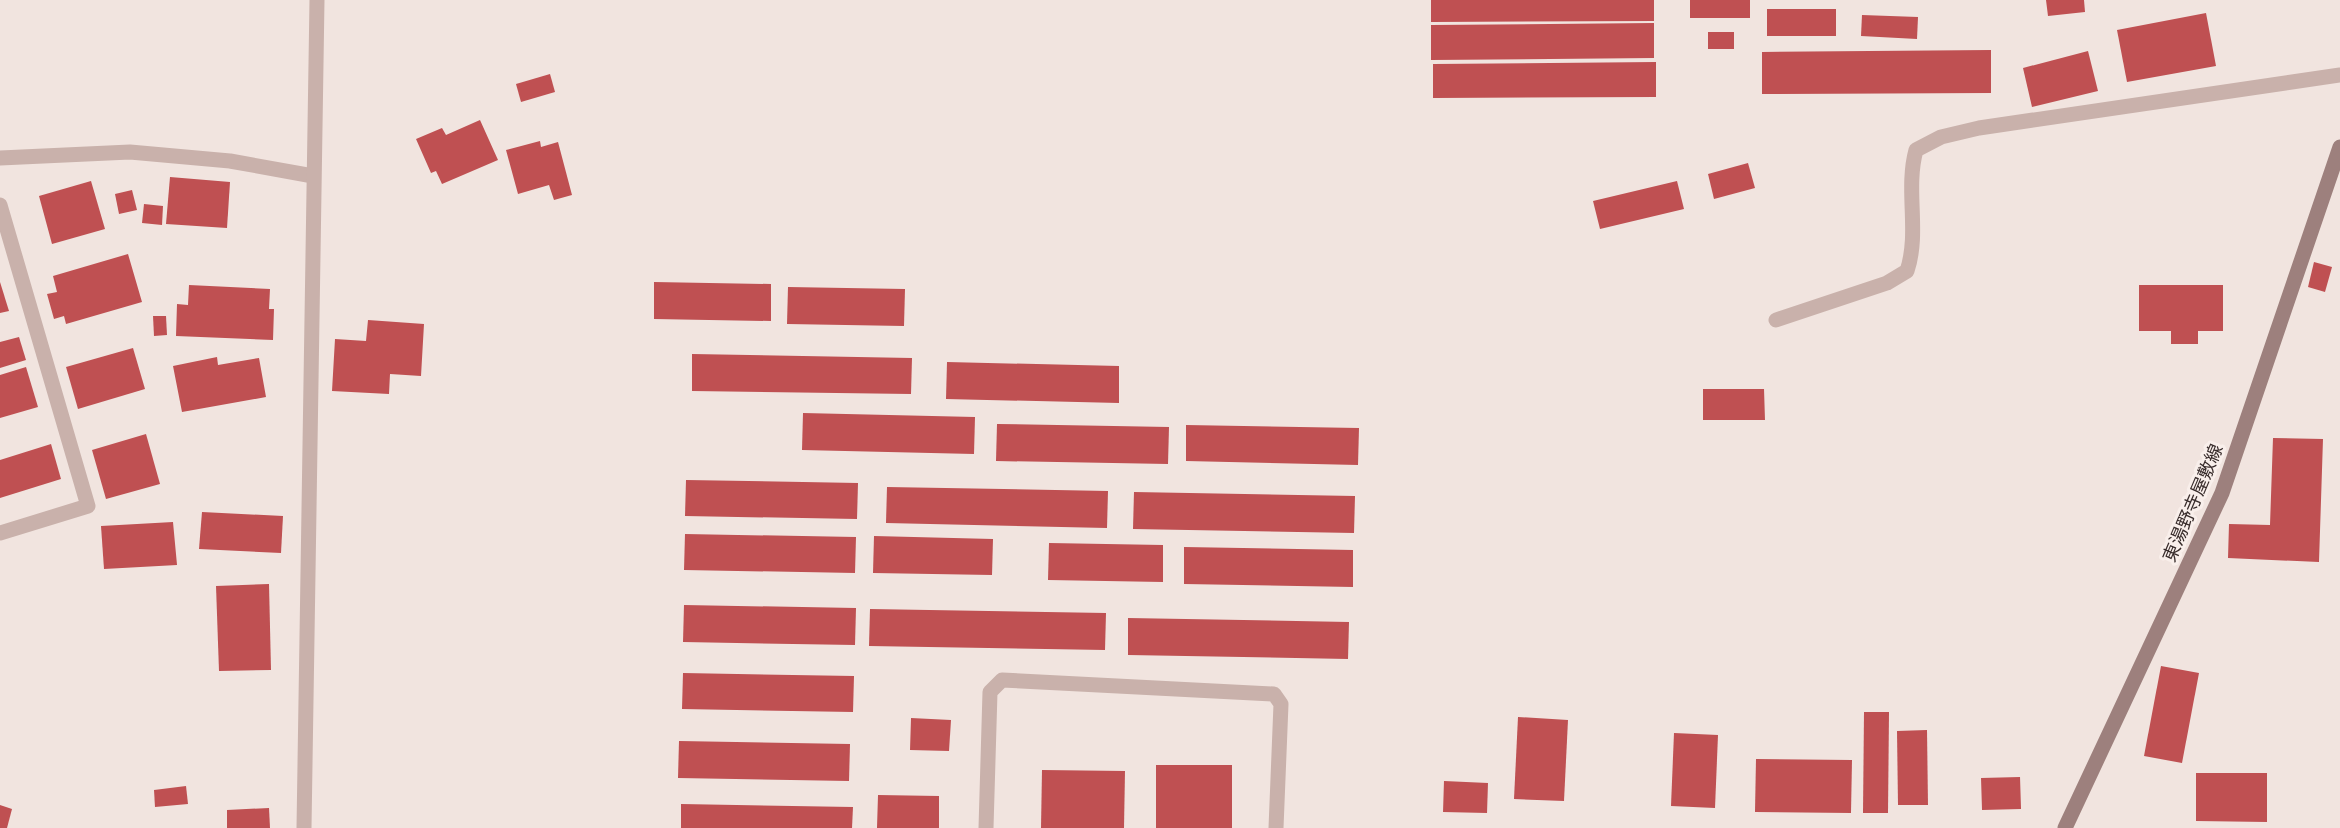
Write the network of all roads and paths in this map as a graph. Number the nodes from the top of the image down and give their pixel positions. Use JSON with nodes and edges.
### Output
{"nodes":[{"id":1,"x":317,"y":0,"type":"edge"},
{"id":2,"x":2340,"y":75,"type":"edge"},
{"id":3,"x":2340,"y":147,"type":"edge"},
{"id":4,"x":0,"y":158,"type":"edge"},
{"id":5,"x":314,"y":176,"type":"junction"},
{"id":6,"x":0,"y":205,"type":"edge"},
{"id":7,"x":1776,"y":320,"type":"dead end"},
{"id":8,"x":0,"y":533,"type":"edge"},
{"id":9,"x":304,"y":828,"type":"edge"},
{"id":10,"x":986,"y":828,"type":"edge"},
{"id":11,"x":1276,"y":828,"type":"edge"},
{"id":12,"x":2064,"y":828,"type":"edge"}],
"edges":[{"from":1,"to":5,"type":"street"},
{"from":2,"to":7,"type":"street"},
{"from":3,"to":12,"type":"main road","name":"東湯野寺屋敷線"},
{"from":4,"to":5,"type":"street"},
{"from":5,"to":9,"type":"street"},
{"from":6,"to":8,"type":"street"},
{"from":10,"to":11,"type":"street"}]}
